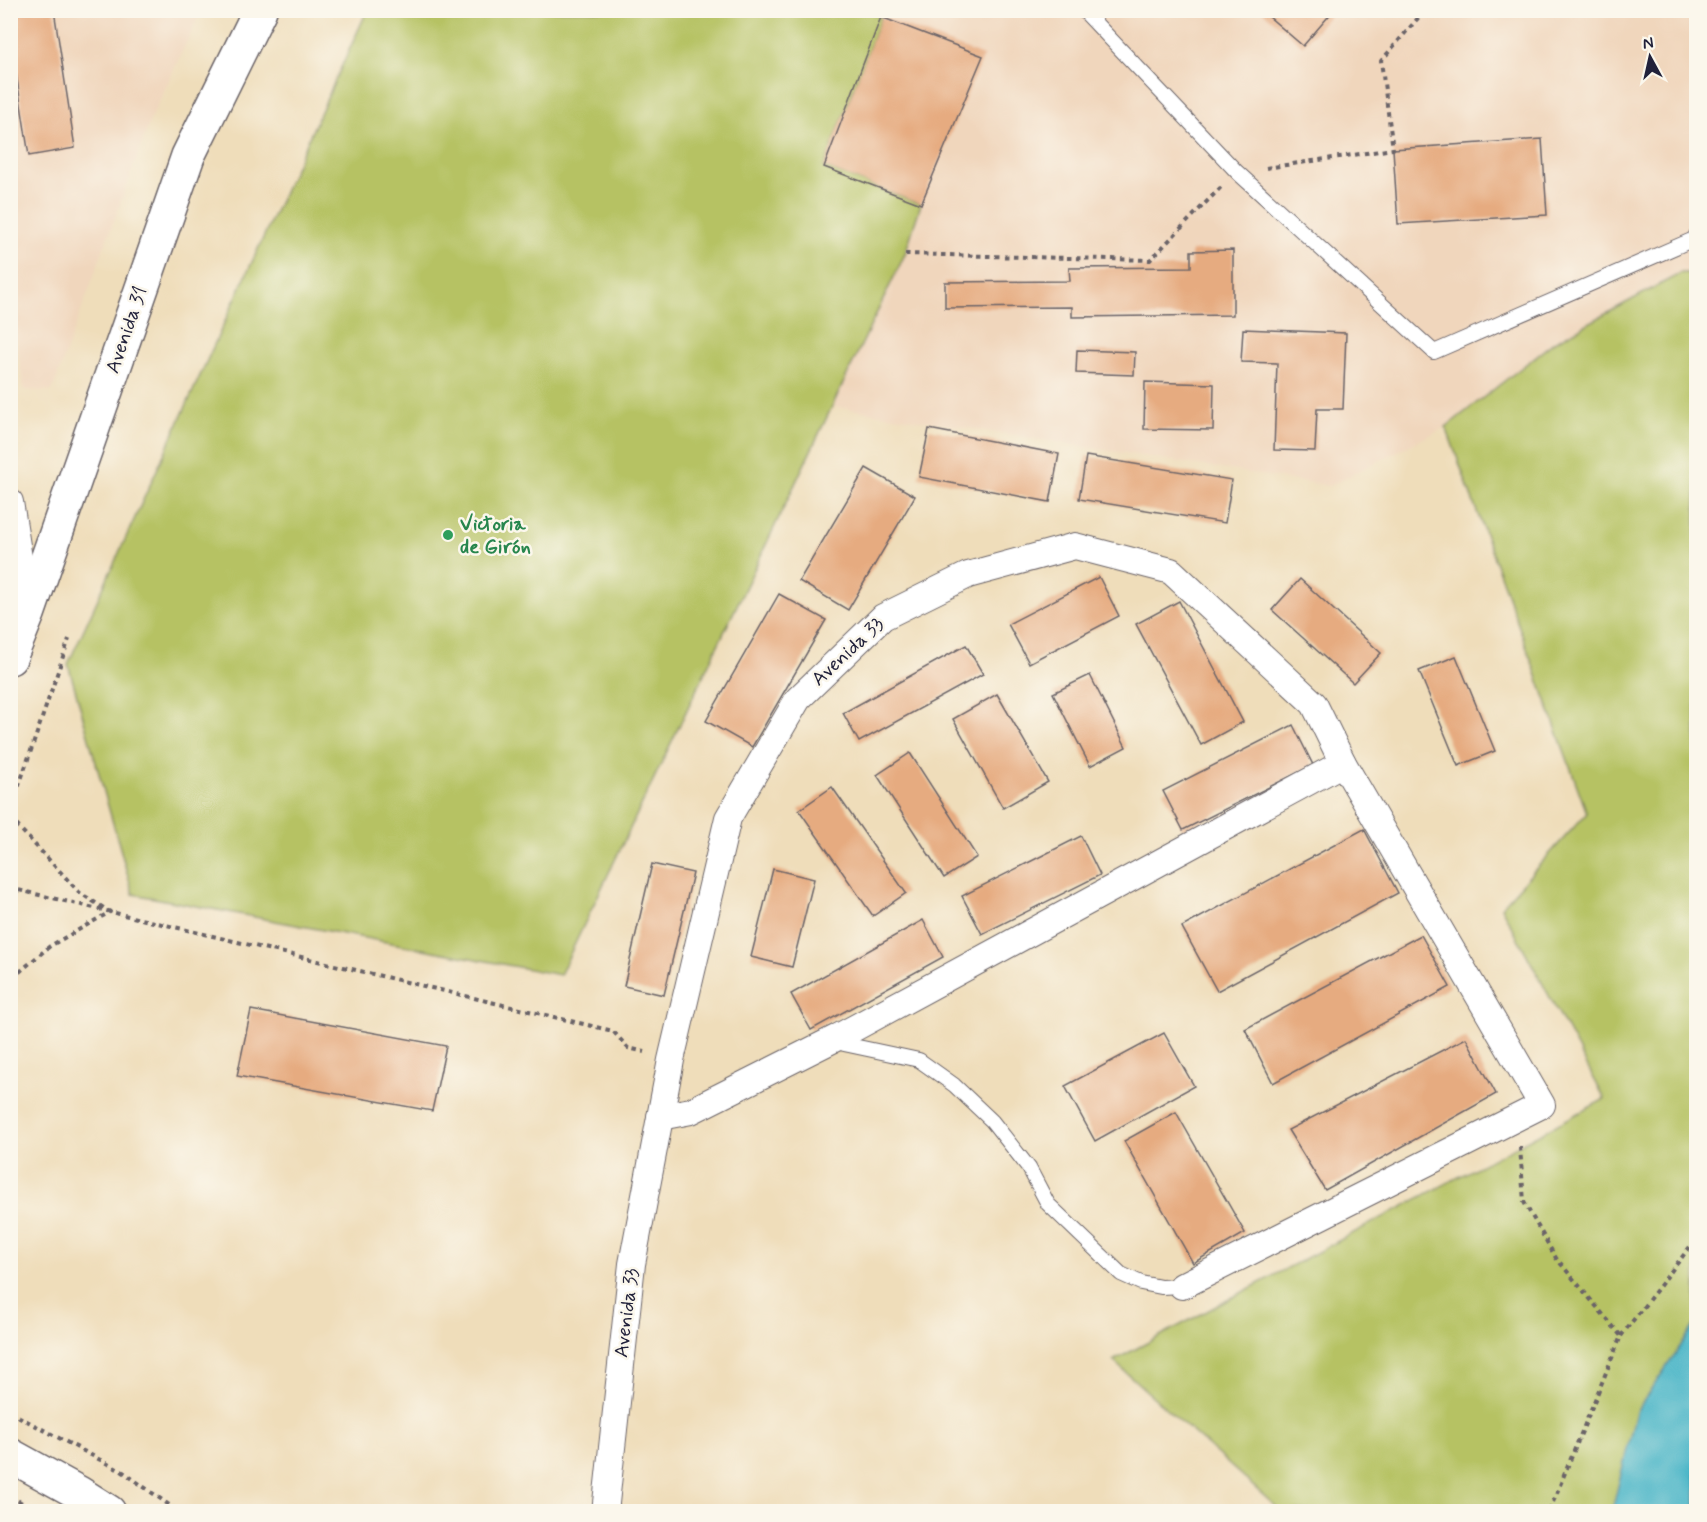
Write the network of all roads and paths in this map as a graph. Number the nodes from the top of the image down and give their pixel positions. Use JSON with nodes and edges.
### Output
{"nodes":[{"id":1,"x":260,"y":10,"type":"edge"},
{"id":2,"x":1083,"y":10,"type":"edge"},
{"id":3,"x":1425,"y":10,"type":"edge"},
{"id":4,"x":1237,"y":172,"type":"junction"},
{"id":5,"x":1696,"y":235,"type":"edge"},
{"id":6,"x":905,"y":254,"type":"dead end"},
{"id":7,"x":10,"y":502,"type":"edge"},
{"id":8,"x":28,"y":614,"type":"junction"},
{"id":9,"x":69,"y":639,"type":"dead end"},
{"id":10,"x":10,"y":657,"type":"edge"},
{"id":11,"x":1343,"y":763,"type":"junction"},
{"id":12,"x":10,"y":812,"type":"edge"},
{"id":13,"x":10,"y":818,"type":"edge"},
{"id":14,"x":10,"y":888,"type":"edge"},
{"id":15,"x":110,"y":912,"type":"junction"},
{"id":16,"x":10,"y":980,"type":"edge"},
{"id":17,"x":838,"y":1037,"type":"junction"},
{"id":18,"x":671,"y":1060,"type":"junction"},
{"id":19,"x":660,"y":1117,"type":"junction"},
{"id":20,"x":1518,"y":1117,"type":"junction"},
{"id":21,"x":1696,"y":1239,"type":"edge"},
{"id":22,"x":1182,"y":1286,"type":"joint"},
{"id":23,"x":1621,"y":1336,"type":"junction"},
{"id":24,"x":10,"y":1412,"type":"edge"},
{"id":25,"x":10,"y":1455,"type":"edge"},
{"id":26,"x":10,"y":1496,"type":"edge"},
{"id":27,"x":38,"y":1512,"type":"edge"},
{"id":28,"x":109,"y":1512,"type":"edge"},
{"id":29,"x":179,"y":1512,"type":"edge"},
{"id":30,"x":604,"y":1512,"type":"edge"},
{"id":31,"x":1549,"y":1512,"type":"edge"}],
"edges":[{"from":1,"to":8,"type":"main road","name":"Avenida 31"},
{"from":2,"to":4,"type":"lane"},
{"from":3,"to":4,"type":"path"},
{"from":4,"to":5,"type":"lane"},
{"from":4,"to":6,"type":"path"},
{"from":7,"to":8,"type":"street"},
{"from":8,"to":10,"type":"main road","name":"Avenida 31"},
{"from":9,"to":12,"type":"path"},
{"from":11,"to":17,"type":"street"},
{"from":11,"to":18,"type":"street","name":"Avenida 33"},
{"from":11,"to":20,"type":"street"},
{"from":13,"to":15,"type":"path"},
{"from":14,"to":15,"type":"path"},
{"from":15,"to":16,"type":"path"},
{"from":15,"to":18,"type":"path"},
{"from":17,"to":19,"type":"street"},
{"from":17,"to":22,"type":"lane"},
{"from":18,"to":19,"type":"street","name":"Avenida 33"},
{"from":19,"to":30,"type":"street","name":"Avenida 33"},
{"from":20,"to":22,"type":"street"},
{"from":20,"to":23,"type":"path"},
{"from":21,"to":23,"type":"path"},
{"from":23,"to":31,"type":"path"},
{"from":24,"to":29,"type":"path"},
{"from":25,"to":28,"type":"main road"},
{"from":26,"to":27,"type":"path"}]}
